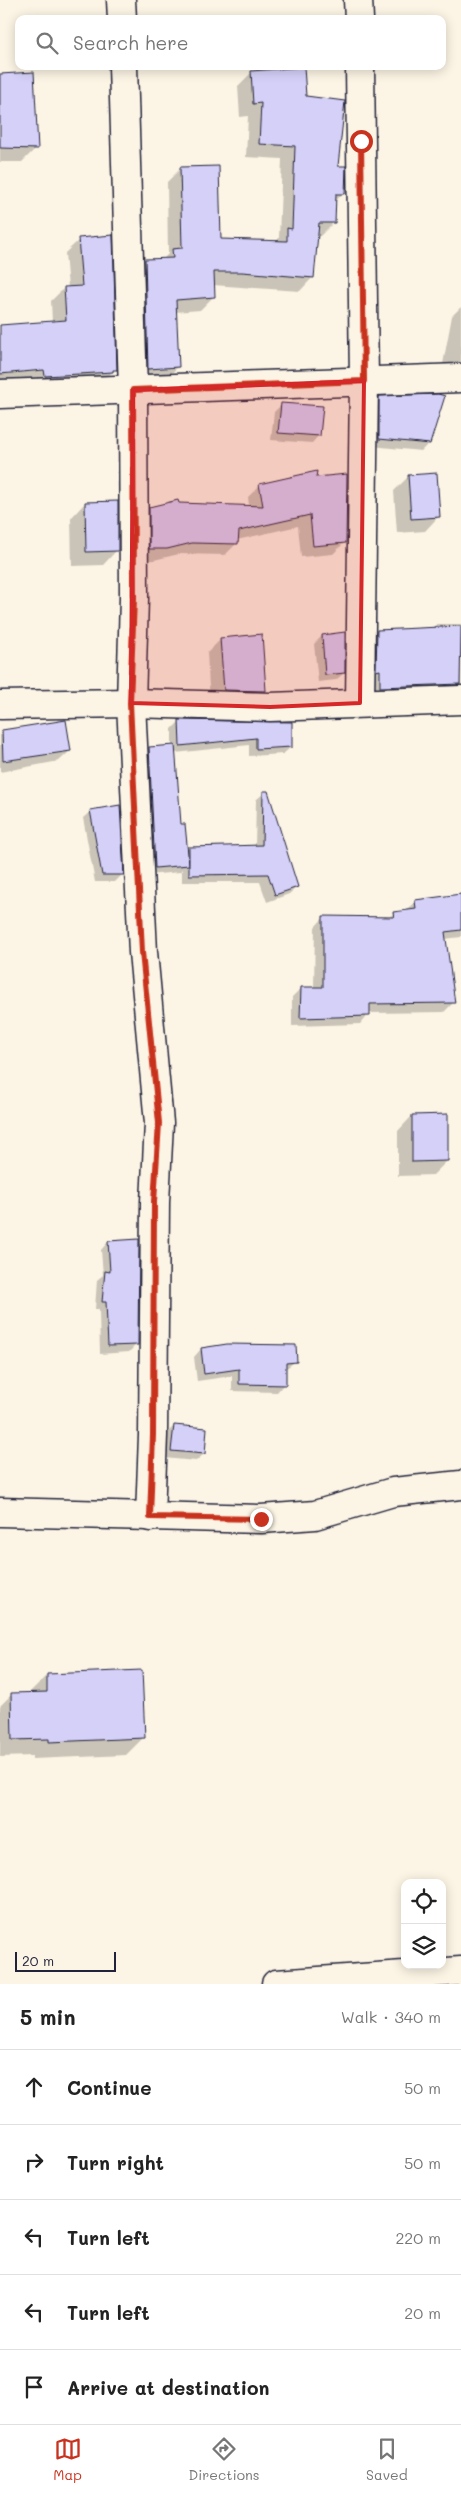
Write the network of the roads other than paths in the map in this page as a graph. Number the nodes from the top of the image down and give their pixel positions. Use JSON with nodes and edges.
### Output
{"nodes":[{"id":1,"x":121,"y":0,"type":"edge"},
{"id":2,"x":358,"y":0,"type":"edge"},
{"id":3,"x":122,"y":15,"type":"edge"},
{"id":4,"x":359,"y":15,"type":"edge"},
{"id":5,"x":122,"y":70,"type":"edge"},
{"id":6,"x":360,"y":70,"type":"edge"},
{"id":7,"x":461,"y":378,"type":"edge"},
{"id":8,"x":364,"y":381,"type":"junction"},
{"id":9,"x":133,"y":390,"type":"junction"},
{"id":10,"x":0,"y":394,"type":"edge"},
{"id":11,"x":461,"y":700,"type":"edge"},
{"id":12,"x":130,"y":703,"type":"junction"},
{"id":13,"x":360,"y":703,"type":"junction"},
{"id":14,"x":0,"y":705,"type":"edge"},
{"id":15,"x":461,"y":1485,"type":"edge"},
{"id":16,"x":0,"y":1512,"type":"edge"},
{"id":17,"x":150,"y":1517,"type":"junction"},
{"id":18,"x":461,"y":1971,"type":"edge"},
{"id":19,"x":276,"y":1984,"type":"edge"}],
"edges":[{"from":1,"to":3,"type":"street"},
{"from":2,"to":4,"type":"street"},
{"from":5,"to":9,"type":"street"},
{"from":6,"to":8,"type":"street"},
{"from":7,"to":8,"type":"street"},
{"from":8,"to":9,"type":"street"},
{"from":8,"to":13,"type":"street"},
{"from":9,"to":10,"type":"street"},
{"from":9,"to":12,"type":"street"},
{"from":11,"to":13,"type":"street"},
{"from":12,"to":13,"type":"street"},
{"from":12,"to":14,"type":"street"},
{"from":12,"to":17,"type":"street"},
{"from":15,"to":17,"type":"street"},
{"from":16,"to":17,"type":"street"},
{"from":18,"to":19,"type":"street"}]}
